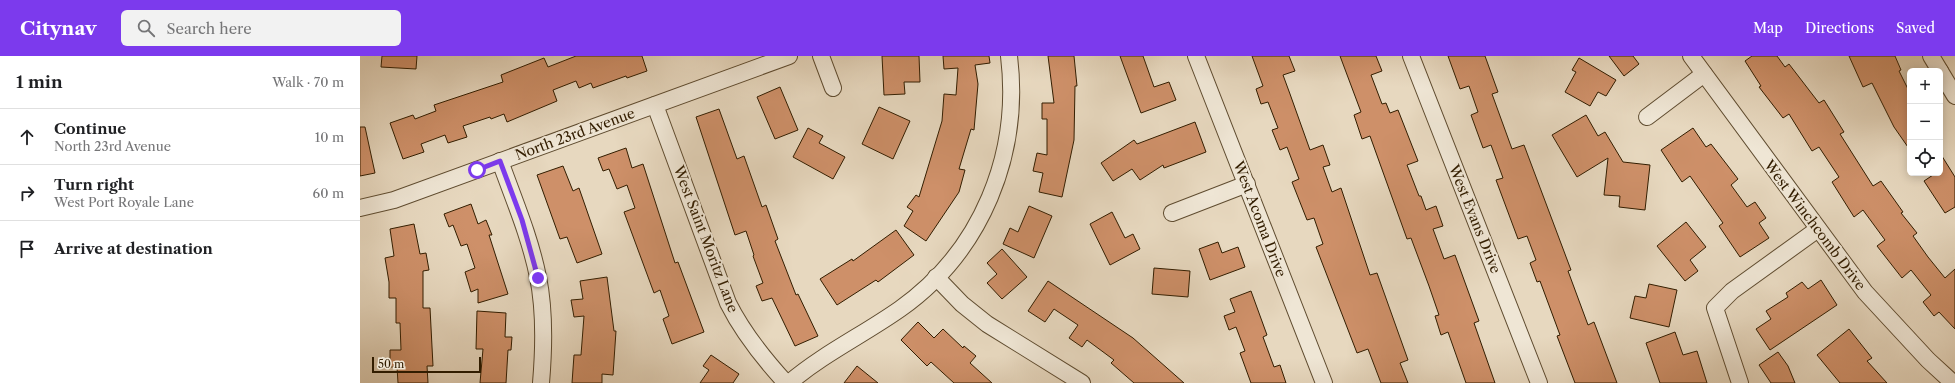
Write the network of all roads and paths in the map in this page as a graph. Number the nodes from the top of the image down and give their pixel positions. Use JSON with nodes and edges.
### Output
{"nodes":[{"id":1,"x":789,"y":56,"type":"edge"},
{"id":2,"x":821,"y":56,"type":"edge"},
{"id":3,"x":1009,"y":56,"type":"edge"},
{"id":4,"x":1196,"y":56,"type":"edge"},
{"id":5,"x":1411,"y":56,"type":"edge"},
{"id":6,"x":1691,"y":56,"type":"edge"},
{"id":7,"x":1931,"y":56,"type":"edge"},
{"id":8,"x":1938,"y":68,"type":"edge"},
{"id":9,"x":1704,"y":74,"type":"junction"},
{"id":10,"x":1943,"y":76,"type":"edge"},
{"id":11,"x":833,"y":88,"type":"dead end"},
{"id":12,"x":1955,"y":96,"type":"edge"},
{"id":13,"x":655,"y":105,"type":"junction"},
{"id":14,"x":1647,"y":117,"type":"dead end"},
{"id":15,"x":500,"y":161,"type":"junction"},
{"id":16,"x":1247,"y":184,"type":"junction"},
{"id":17,"x":360,"y":208,"type":"edge"},
{"id":18,"x":1172,"y":212,"type":"dead end"},
{"id":19,"x":1818,"y":229,"type":"junction"},
{"id":20,"x":936,"y":277,"type":"junction"},
{"id":21,"x":541,"y":383,"type":"edge"},
{"id":22,"x":786,"y":383,"type":"edge"},
{"id":23,"x":789,"y":383,"type":"edge"},
{"id":24,"x":1082,"y":383,"type":"edge"},
{"id":25,"x":1324,"y":383,"type":"edge"},
{"id":26,"x":1539,"y":383,"type":"edge"},
{"id":27,"x":1740,"y":383,"type":"edge"},
{"id":28,"x":1953,"y":383,"type":"edge"}],
"edges":[{"from":1,"to":13,"type":"street","name":"North 23rd Avenue"},
{"from":2,"to":11,"type":"street"},
{"from":3,"to":20,"type":"street"},
{"from":4,"to":16,"type":"street","name":"West Acoma Drive"},
{"from":5,"to":26,"type":"street","name":"West Evans Drive"},
{"from":6,"to":9,"type":"street","name":"West Winchcomb Drive"},
{"from":7,"to":8,"type":"street"},
{"from":9,"to":14,"type":"street"},
{"from":9,"to":19,"type":"street","name":"West Winchcomb Drive"},
{"from":10,"to":12,"type":"street"},
{"from":13,"to":15,"type":"street","name":"North 23rd Avenue"},
{"from":13,"to":22,"type":"street","name":"West Saint Moritz Lane"},
{"from":15,"to":17,"type":"street","name":"North 23rd Avenue"},
{"from":15,"to":21,"type":"street"},
{"from":16,"to":18,"type":"street"},
{"from":16,"to":25,"type":"street","name":"West Acoma Drive"},
{"from":19,"to":27,"type":"street"},
{"from":19,"to":28,"type":"street","name":"West Winchcomb Drive"},
{"from":20,"to":23,"type":"street"},
{"from":20,"to":24,"type":"street"}]}
